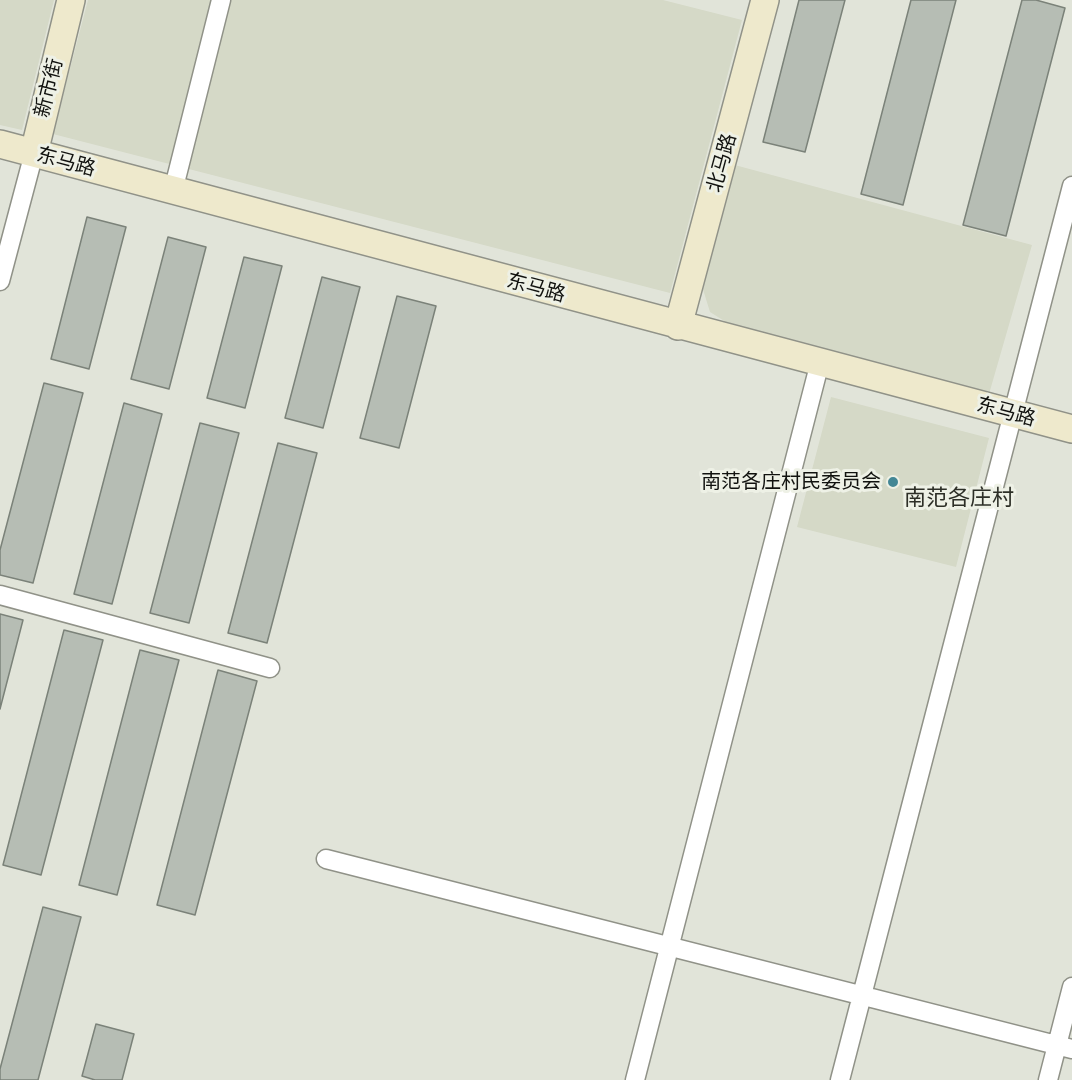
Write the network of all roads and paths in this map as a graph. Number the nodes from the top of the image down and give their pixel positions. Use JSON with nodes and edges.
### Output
{"nodes":[{"id":1,"x":71,"y":0,"type":"edge"},
{"id":2,"x":221,"y":0,"type":"edge"},
{"id":3,"x":765,"y":0,"type":"edge"},
{"id":4,"x":0,"y":144,"type":"edge"},
{"id":5,"x":34,"y":153,"type":"junction"},
{"id":6,"x":1072,"y":186,"type":"edge"},
{"id":7,"x":173,"y":191,"type":"junction"},
{"id":8,"x":0,"y":280,"type":"edge"},
{"id":9,"x":678,"y":326,"type":"junction"},
{"id":10,"x":820,"y":363,"type":"junction"},
{"id":11,"x":1013,"y":414,"type":"junction"},
{"id":12,"x":1072,"y":429,"type":"edge"},
{"id":13,"x":0,"y":595,"type":"edge"},
{"id":14,"x":270,"y":668,"type":"dead end"},
{"id":15,"x":326,"y":859,"type":"dead end"},
{"id":16,"x":670,"y":946,"type":"junction"},
{"id":17,"x":1072,"y":987,"type":"edge"},
{"id":18,"x":862,"y":995,"type":"junction"},
{"id":19,"x":1065,"y":1046,"type":"edge"},
{"id":20,"x":635,"y":1080,"type":"edge"},
{"id":21,"x":840,"y":1080,"type":"edge"},
{"id":22,"x":1048,"y":1080,"type":"edge"}],
"edges":[{"from":1,"to":5,"type":"street","name":"新市街"},
{"from":2,"to":7,"type":"street"},
{"from":3,"to":9,"type":"street","name":"北马路"},
{"from":4,"to":5,"type":"street","name":"东马路"},
{"from":5,"to":7,"type":"street","name":"东马路"},
{"from":5,"to":8,"type":"street","name":"新市街"},
{"from":6,"to":11,"type":"street"},
{"from":7,"to":9,"type":"street","name":"东马路"},
{"from":9,"to":10,"type":"street","name":"东马路"},
{"from":10,"to":11,"type":"street","name":"东马路"},
{"from":10,"to":16,"type":"street"},
{"from":11,"to":12,"type":"street","name":"东马路"},
{"from":11,"to":18,"type":"street"},
{"from":13,"to":14,"type":"street"},
{"from":15,"to":16,"type":"street"},
{"from":16,"to":18,"type":"street"},
{"from":16,"to":20,"type":"street"},
{"from":17,"to":19,"type":"street"},
{"from":18,"to":19,"type":"street"},
{"from":18,"to":21,"type":"street"},
{"from":19,"to":22,"type":"street"}]}
